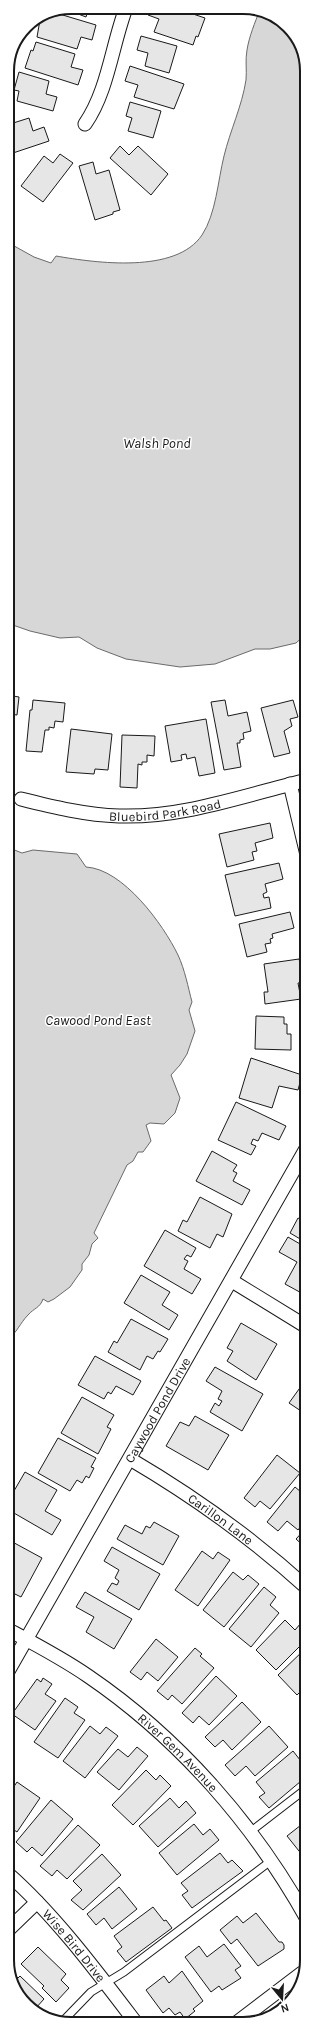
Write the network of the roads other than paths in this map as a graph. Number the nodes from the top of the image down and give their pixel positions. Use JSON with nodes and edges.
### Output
{"nodes":[{"id":1,"x":124,"y":14,"type":"edge"},
{"id":2,"x":85,"y":124,"type":"dead end"},
{"id":3,"x":300,"y":782,"type":"edge"},
{"id":4,"x":290,"y":784,"type":"junction"},
{"id":5,"x":21,"y":799,"type":"dead end"},
{"id":6,"x":300,"y":826,"type":"edge"},
{"id":7,"x":300,"y":1160,"type":"edge"},
{"id":8,"x":232,"y":1281,"type":"junction"},
{"id":9,"x":300,"y":1323,"type":"edge"},
{"id":10,"x":130,"y":1459,"type":"junction"},
{"id":11,"x":300,"y":1582,"type":"edge"},
{"id":12,"x":14,"y":1633,"type":"edge"},
{"id":13,"x":26,"y":1639,"type":"junction"},
{"id":14,"x":14,"y":1660,"type":"edge"},
{"id":15,"x":300,"y":1793,"type":"edge"},
{"id":16,"x":250,"y":1832,"type":"junction"},
{"id":17,"x":272,"y":1860,"type":"junction"},
{"id":18,"x":14,"y":1881,"type":"edge"},
{"id":19,"x":37,"y":1902,"type":"junction"},
{"id":20,"x":300,"y":1907,"type":"edge"},
{"id":21,"x":14,"y":1924,"type":"edge"},
{"id":22,"x":298,"y":1975,"type":"edge"},
{"id":23,"x":105,"y":1982,"type":"junction"},
{"id":24,"x":67,"y":2017,"type":"edge"},
{"id":25,"x":131,"y":2017,"type":"edge"},
{"id":26,"x":244,"y":2017,"type":"edge"}],
"edges":[{"from":1,"to":2,"type":"street"},
{"from":3,"to":4,"type":"street","name":"Bluebird Park Road"},
{"from":4,"to":5,"type":"street","name":"Bluebird Park Road"},
{"from":4,"to":6,"type":"street"},
{"from":7,"to":8,"type":"street","name":"Caywood Pond Drive"},
{"from":8,"to":9,"type":"street"},
{"from":8,"to":10,"type":"street","name":"Caywood Pond Drive"},
{"from":10,"to":11,"type":"street","name":"Carillon Lane"},
{"from":10,"to":13,"type":"street","name":"Caywood Pond Drive"},
{"from":12,"to":13,"type":"street","name":"River Gem Avenue"},
{"from":13,"to":14,"type":"street","name":"Caywood Pond Drive"},
{"from":13,"to":16,"type":"street","name":"River Gem Avenue"},
{"from":15,"to":16,"type":"lane"},
{"from":16,"to":17,"type":"street","name":"River Gem Avenue"},
{"from":17,"to":20,"type":"street","name":"River Gem Avenue"},
{"from":17,"to":23,"type":"lane"},
{"from":18,"to":19,"type":"street","name":"Wise Bird Drive"},
{"from":19,"to":21,"type":"street"},
{"from":19,"to":23,"type":"street","name":"Wise Bird Drive"},
{"from":22,"to":26,"type":"street"},
{"from":23,"to":24,"type":"lane"},
{"from":23,"to":25,"type":"street","name":"Wise Bird Drive"}]}
